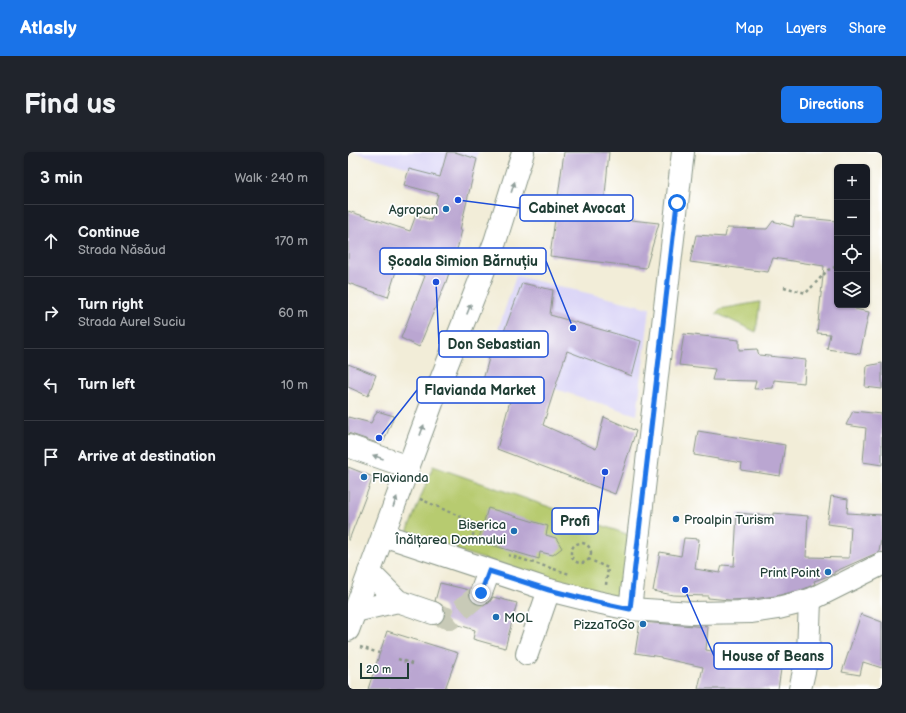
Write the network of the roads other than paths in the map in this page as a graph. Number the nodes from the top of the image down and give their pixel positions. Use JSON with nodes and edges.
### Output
{"nodes":[{"id":1,"x":523,"y":152,"type":"edge"},
{"id":2,"x":683,"y":152,"type":"edge"},
{"id":3,"x":348,"y":446,"type":"edge"},
{"id":4,"x":408,"y":467,"type":"junction"},
{"id":5,"x":383,"y":535,"type":"junction"},
{"id":6,"x":882,"y":564,"type":"edge"},
{"id":7,"x":369,"y":572,"type":"junction"},
{"id":8,"x":549,"y":590,"type":"junction"},
{"id":9,"x":810,"y":600,"type":"junction"},
{"id":10,"x":398,"y":601,"type":"junction"},
{"id":11,"x":630,"y":609,"type":"junction"},
{"id":12,"x":432,"y":613,"type":"tunnel mouth"},
{"id":13,"x":354,"y":629,"type":"edge"},
{"id":14,"x":527,"y":654,"type":"dead end"},
{"id":15,"x":800,"y":689,"type":"edge"}],
"edges":[{"from":4,"to":1,"type":"street","one_way":true},
{"from":2,"to":11,"type":"street"},
{"from":4,"to":3,"type":"street","one_way":true},
{"from":5,"to":4,"type":"street","one_way":true},
{"from":5,"to":7,"type":"street"},
{"from":5,"to":8,"type":"street"},
{"from":6,"to":9,"type":"street"},
{"from":7,"to":10,"type":"street"},
{"from":7,"to":13,"type":"street"},
{"from":8,"to":11,"type":"street"},
{"from":8,"to":14,"type":"street"},
{"from":9,"to":11,"type":"street"},
{"from":9,"to":15,"type":"street"},
{"from":10,"to":12,"type":"street"},
{"from":10,"to":13,"type":"street"}]}
